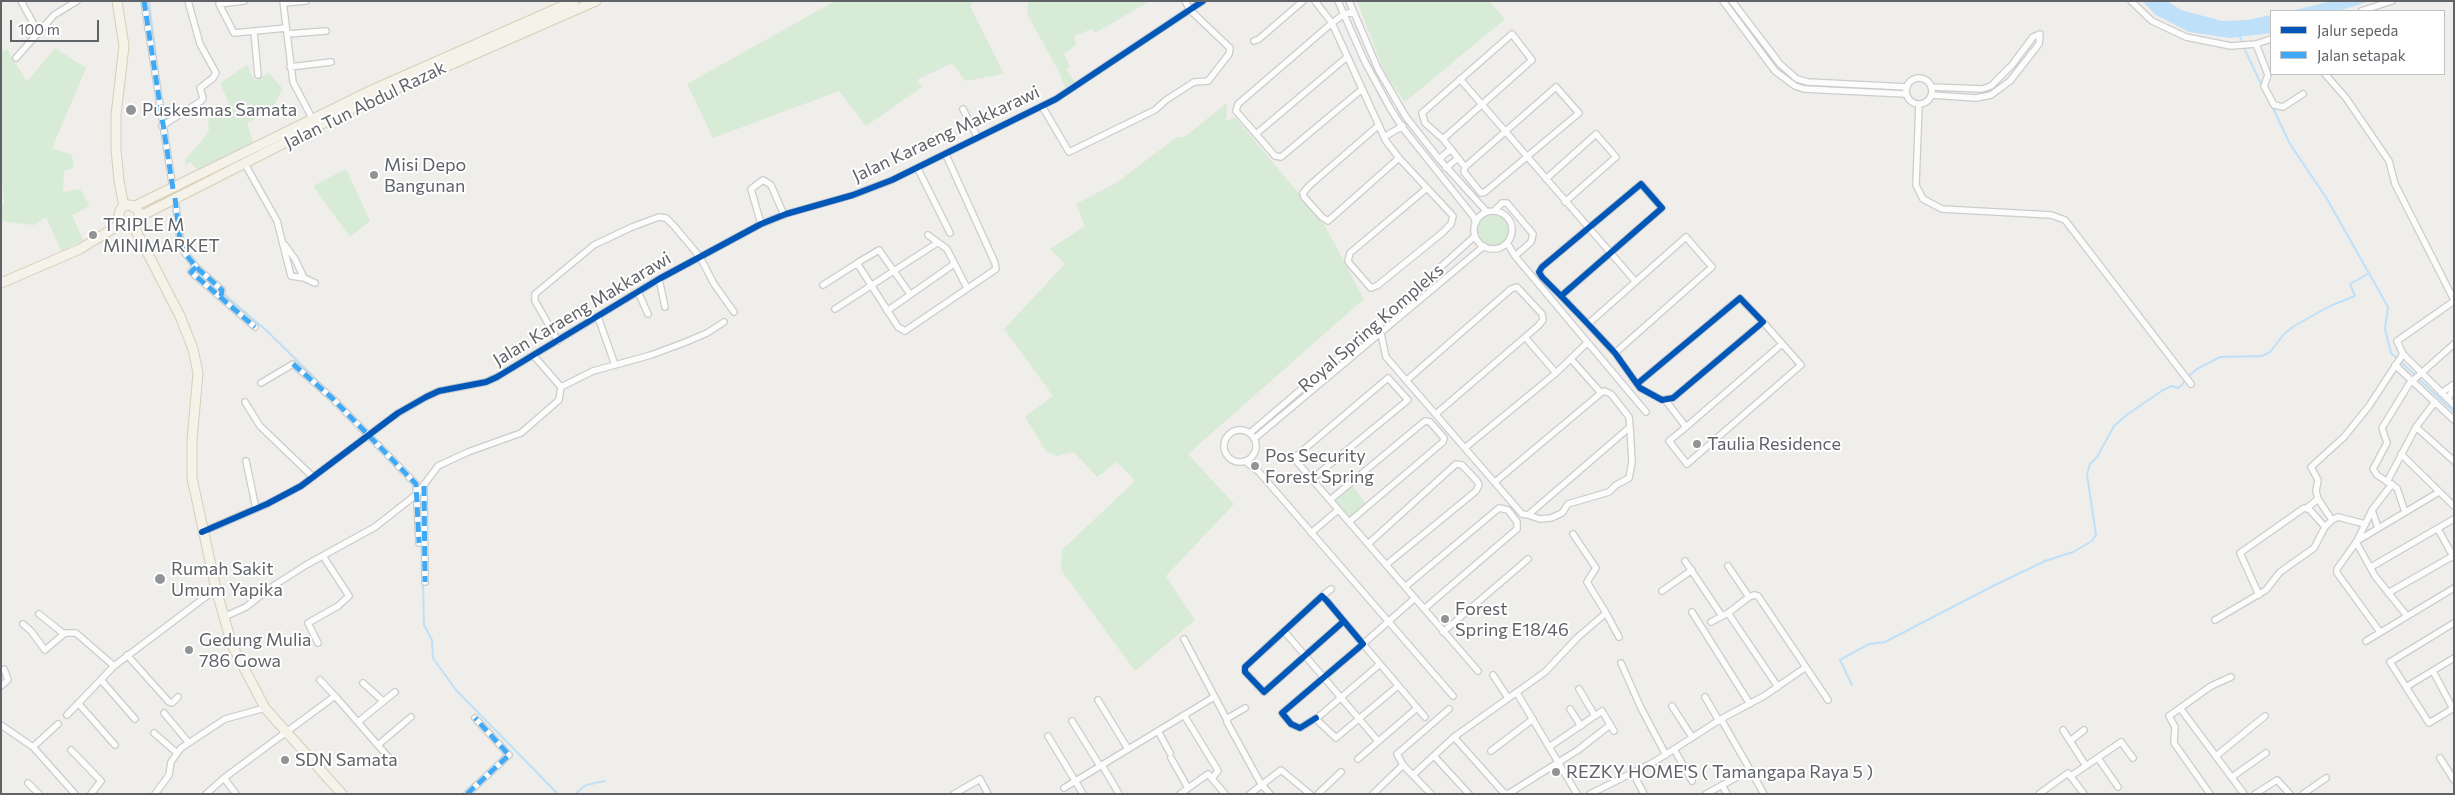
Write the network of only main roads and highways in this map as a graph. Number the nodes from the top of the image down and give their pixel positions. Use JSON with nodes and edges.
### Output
{"nodes":[{"id":1,"x":117,"y":1,"type":"edge"},
{"id":2,"x":574,"y":1,"type":"edge"},
{"id":3,"x":596,"y":1,"type":"edge"},
{"id":4,"x":385,"y":89,"type":"junction"},
{"id":5,"x":248,"y":159,"type":"junction"},
{"id":6,"x":174,"y":194,"type":"junction"},
{"id":7,"x":129,"y":206,"type":"junction"},
{"id":8,"x":136,"y":221,"type":"junction"},
{"id":9,"x":122,"y":223,"type":"junction"},
{"id":10,"x":1,"y":283,"type":"edge"},
{"id":11,"x":342,"y":794,"type":"edge"}],
"edges":[{"from":1,"to":7,"type":"main road"},
{"from":2,"to":4,"type":"main road","name":"Jalan Tun Abdul Razak"},
{"from":3,"to":4,"type":"main road","name":"Jalan Tun Abdul Razak"},
{"from":4,"to":5,"type":"main road","name":"Jalan Tun Abdul Razak"},
{"from":4,"to":5,"type":"main road","name":"Jalan Tun Abdul Razak"},
{"from":5,"to":6,"type":"main road","name":"Jalan Tun Abdul Razak"},
{"from":6,"to":7,"type":"main road","name":"Jalan Tun Abdul Razak"},
{"from":6,"to":8,"type":"main road","name":"Jalan Tun Abdul Razak"},
{"from":7,"to":8,"type":"main road"},
{"from":7,"to":9,"type":"main road"},
{"from":8,"to":9,"type":"main road"},
{"from":8,"to":11,"type":"main road"},
{"from":9,"to":10,"type":"main road"}]}
